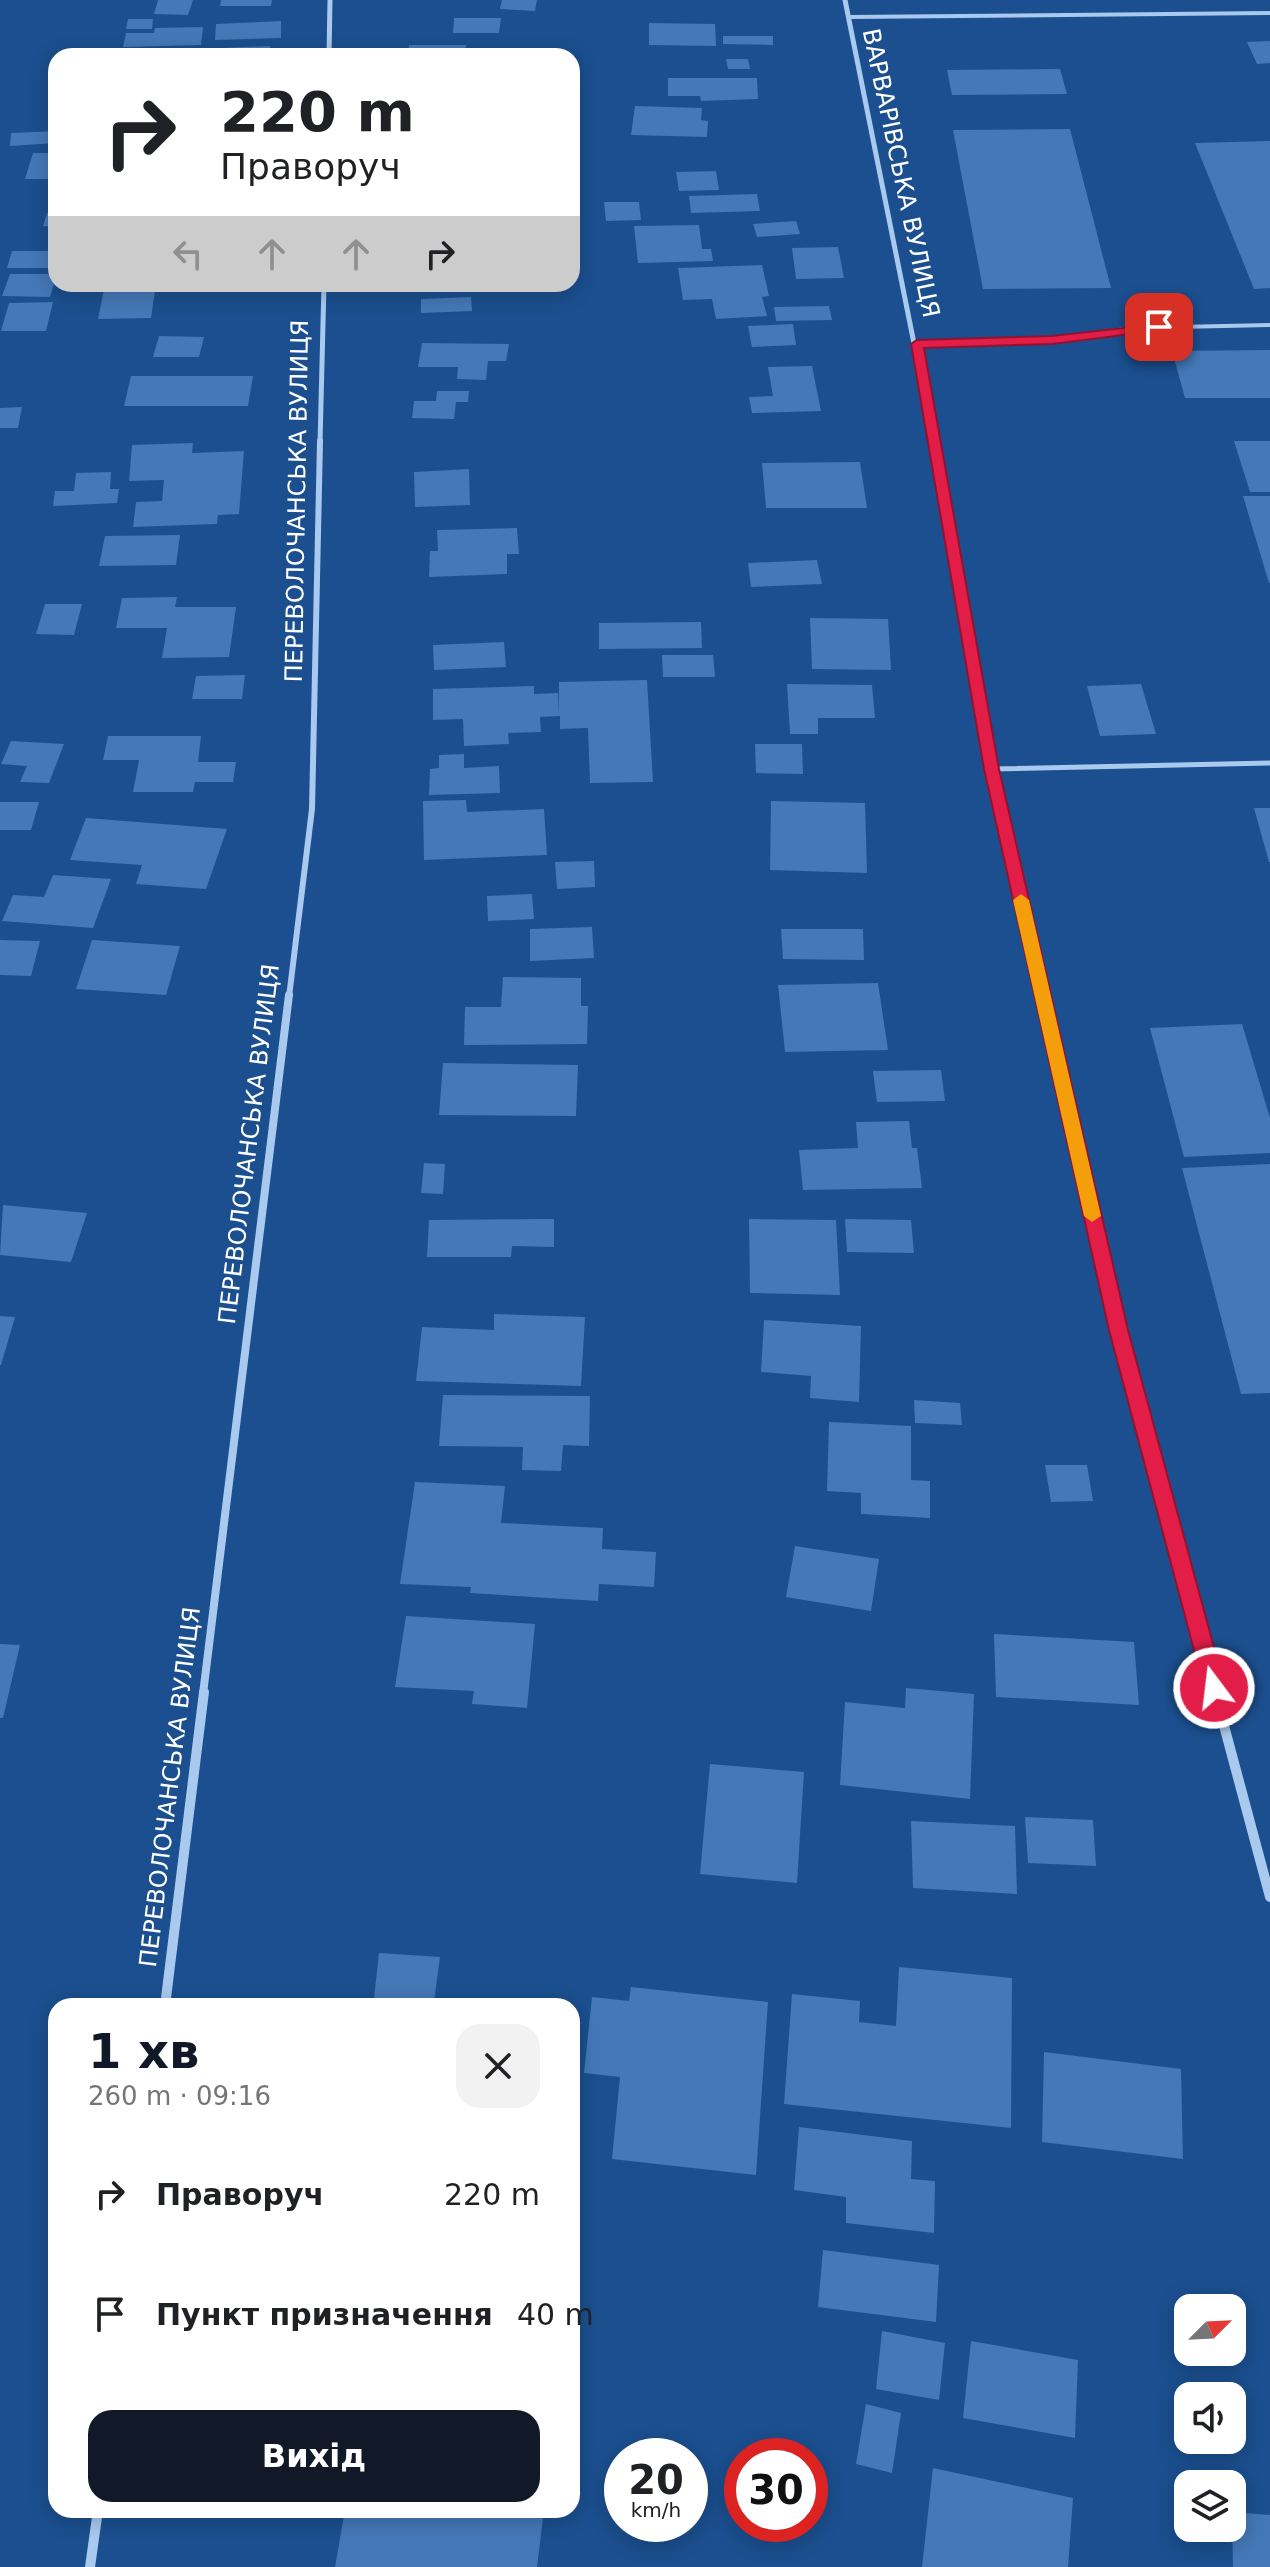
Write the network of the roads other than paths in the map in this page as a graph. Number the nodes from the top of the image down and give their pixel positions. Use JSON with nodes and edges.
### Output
{"nodes":[{"id":1,"x":330,"y":0,"type":"edge"},
{"id":2,"x":845,"y":0,"type":"edge"},
{"id":3,"x":1270,"y":13,"type":"edge"},
{"id":4,"x":848,"y":17,"type":"junction"},
{"id":5,"x":329,"y":48,"type":"edge"},
{"id":6,"x":324,"y":292,"type":"edge"},
{"id":7,"x":1270,"y":325,"type":"edge"},
{"id":8,"x":917,"y":344,"type":"junction"},
{"id":9,"x":1270,"y":763,"type":"edge"},
{"id":10,"x":992,"y":769,"type":"junction"},
{"id":11,"x":1270,"y":1897,"type":"edge"},
{"id":12,"x":166,"y":1998,"type":"edge"},
{"id":13,"x":97,"y":2518,"type":"edge"},
{"id":14,"x":90,"y":2567,"type":"edge"}],
"edges":[{"from":1,"to":5,"type":"street"},
{"from":2,"to":4,"type":"street","name":"ВАРВАРІВСЬКА ВУЛИЦЯ"},
{"from":3,"to":4,"type":"lane"},
{"from":4,"to":8,"type":"street","name":"ВАРВАРІВСЬКА ВУЛИЦЯ"},
{"from":6,"to":12,"type":"street","name":"ПЕРЕВОЛОЧАНСЬКА ВУЛИЦЯ"},
{"from":7,"to":8,"type":"lane"},
{"from":8,"to":10,"type":"street","name":"ВАРВАРІВСЬКА ВУЛИЦЯ"},
{"from":9,"to":10,"type":"lane"},
{"from":10,"to":11,"type":"street","name":"ВАРВАРІВСЬКА ВУЛИЦЯ"},
{"from":13,"to":14,"type":"street"}]}
